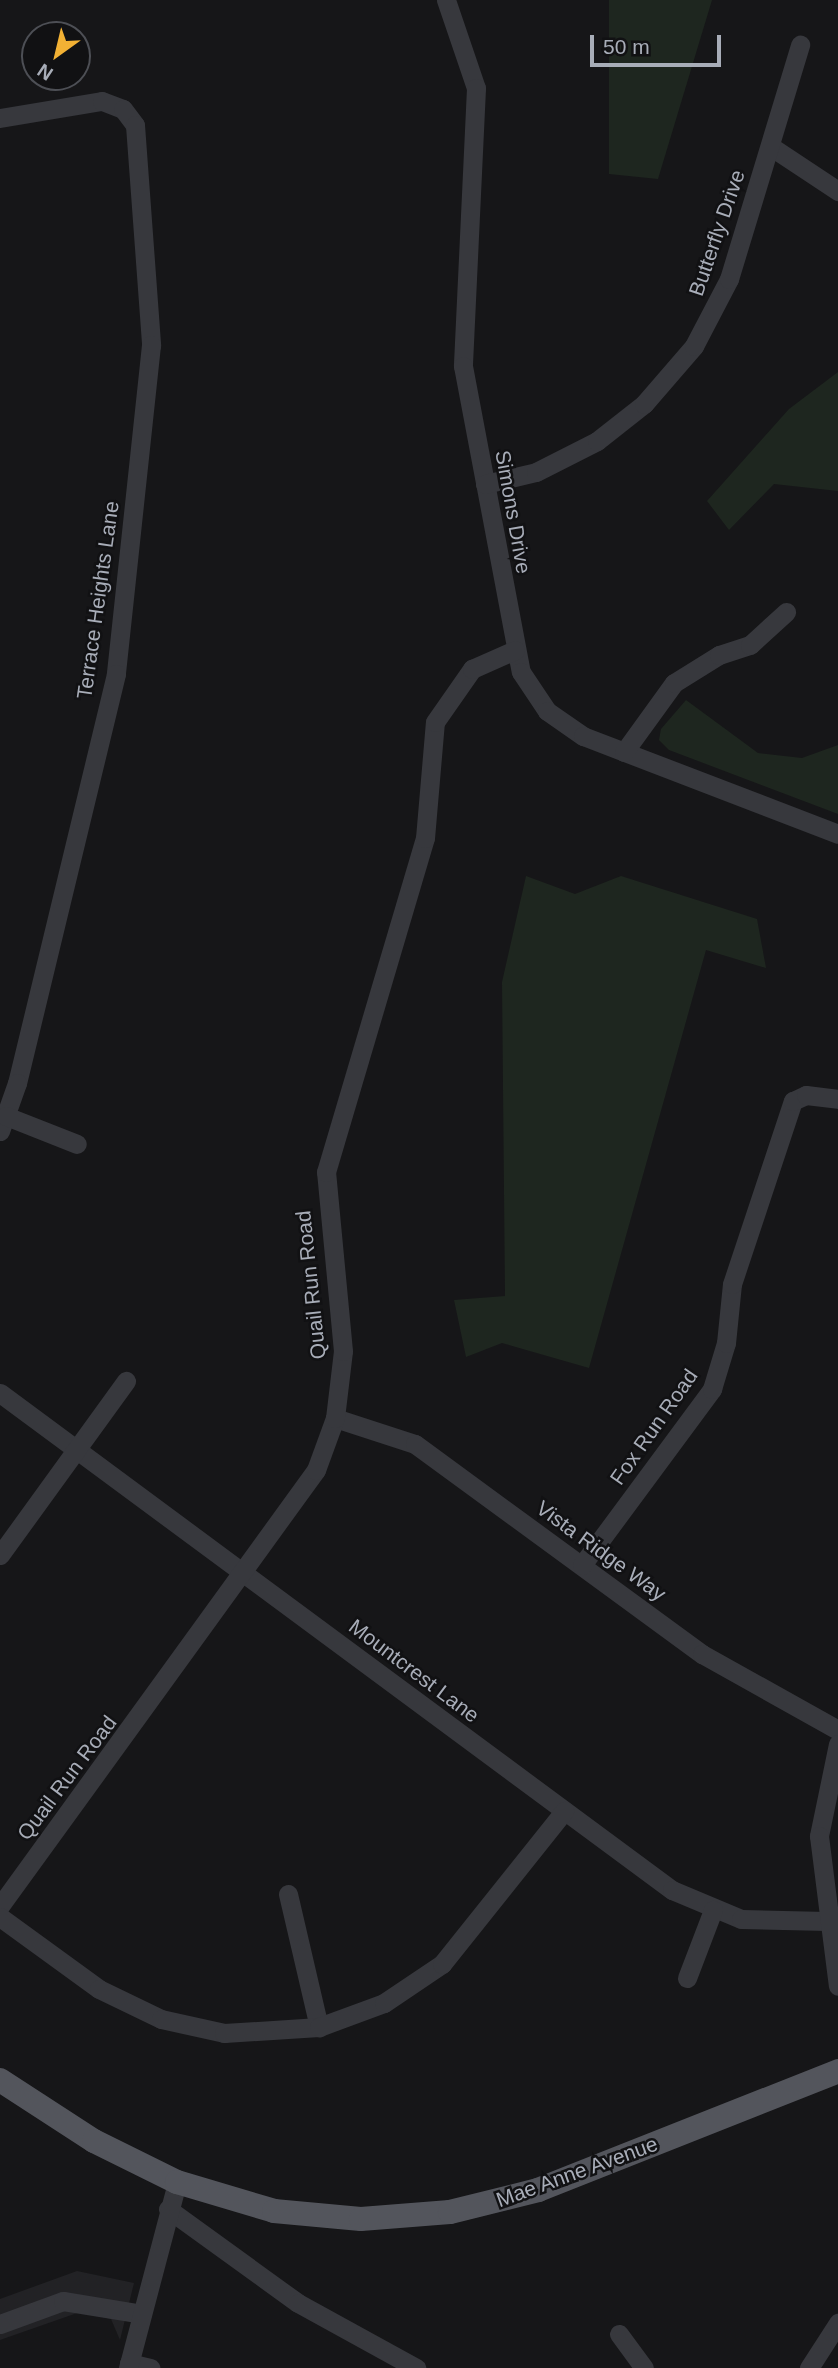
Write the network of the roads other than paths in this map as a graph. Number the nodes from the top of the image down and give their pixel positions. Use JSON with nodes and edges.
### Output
{"nodes":[{"id":1,"x":446,"y":0,"type":"edge"},
{"id":2,"x":800,"y":45,"type":"dead end"},
{"id":3,"x":0,"y":118,"type":"edge"},
{"id":4,"x":770,"y":146,"type":"junction"},
{"id":5,"x":838,"y":191,"type":"edge"},
{"id":6,"x":485,"y":484,"type":"junction"},
{"id":7,"x":786,"y":612,"type":"dead end"},
{"id":8,"x":515,"y":650,"type":"junction"},
{"id":9,"x":624,"y":752,"type":"junction"},
{"id":10,"x":838,"y":834,"type":"edge"},
{"id":11,"x":838,"y":1099,"type":"edge"},
{"id":12,"x":3,"y":1124,"type":"edge"},
{"id":13,"x":77,"y":1144,"type":"dead end"},
{"id":14,"x":126,"y":1381,"type":"dead end"},
{"id":15,"x":0,"y":1392,"type":"edge"},
{"id":16,"x":335,"y":1418,"type":"junction"},
{"id":17,"x":76,"y":1449,"type":"junction"},
{"id":18,"x":0,"y":1555,"type":"edge"},
{"id":19,"x":582,"y":1565,"type":"junction"},
{"id":20,"x":246,"y":1575,"type":"junction"},
{"id":21,"x":838,"y":1730,"type":"edge"},
{"id":22,"x":838,"y":1744,"type":"edge"},
{"id":23,"x":564,"y":1811,"type":"junction"},
{"id":24,"x":288,"y":1894,"type":"dead end"},
{"id":25,"x":0,"y":1906,"type":"edge"},
{"id":26,"x":713,"y":1910,"type":"junction"},
{"id":27,"x":0,"y":1917,"type":"edge"},
{"id":28,"x":827,"y":1921,"type":"junction"},
{"id":29,"x":687,"y":1978,"type":"dead end"},
{"id":30,"x":838,"y":1986,"type":"edge"},
{"id":31,"x":319,"y":2027,"type":"junction"},
{"id":32,"x":838,"y":2071,"type":"edge"},
{"id":33,"x":0,"y":2080,"type":"edge"},
{"id":34,"x":177,"y":2182,"type":"junction"},
{"id":35,"x":168,"y":2209,"type":"junction"},
{"id":36,"x":142,"y":2314,"type":"junction"},
{"id":37,"x":838,"y":2323,"type":"edge"},
{"id":38,"x":0,"y":2324,"type":"edge"},
{"id":39,"x":619,"y":2334,"type":"dead end"},
{"id":40,"x":128,"y":2365,"type":"edge"},
{"id":41,"x":150,"y":2368,"type":"edge"},
{"id":42,"x":416,"y":2368,"type":"edge"},
{"id":43,"x":644,"y":2368,"type":"edge"},
{"id":44,"x":809,"y":2368,"type":"edge"}],
"edges":[{"from":1,"to":6,"type":"street","name":"Simons Drive"},
{"from":2,"to":4,"type":"street","name":"Butterfly Drive"},
{"from":3,"to":12,"type":"street","name":"Terrace Heights Lane"},
{"from":4,"to":5,"type":"street"},
{"from":4,"to":6,"type":"street","name":"Butterfly Drive"},
{"from":6,"to":8,"type":"street","name":"Simons Drive"},
{"from":7,"to":9,"type":"street"},
{"from":8,"to":9,"type":"street","name":"Simons Drive"},
{"from":8,"to":16,"type":"street","name":"Quail Run Road"},
{"from":9,"to":10,"type":"street","name":"Simons Drive"},
{"from":11,"to":19,"type":"street","name":"Fox Run Road"},
{"from":12,"to":13,"type":"street"},
{"from":14,"to":17,"type":"street"},
{"from":15,"to":17,"type":"street","name":"Mountcrest Lane"},
{"from":16,"to":19,"type":"street","name":"Vista Ridge Way"},
{"from":16,"to":20,"type":"street","name":"Quail Run Road"},
{"from":17,"to":18,"type":"street"},
{"from":17,"to":20,"type":"street","name":"Mountcrest Lane"},
{"from":19,"to":21,"type":"street","name":"Vista Ridge Way"},
{"from":20,"to":23,"type":"street","name":"Mountcrest Lane"},
{"from":20,"to":25,"type":"street","name":"Quail Run Road"},
{"from":22,"to":28,"type":"street"},
{"from":23,"to":26,"type":"street","name":"Mountcrest Lane"},
{"from":23,"to":31,"type":"street"},
{"from":24,"to":31,"type":"street"},
{"from":26,"to":28,"type":"street","name":"Mountcrest Lane"},
{"from":26,"to":29,"type":"street"},
{"from":27,"to":31,"type":"street"},
{"from":28,"to":30,"type":"street"},
{"from":32,"to":34,"type":"main road","name":"Mae Anne Avenue"},
{"from":33,"to":34,"type":"main road","name":"Mae Anne Avenue"},
{"from":34,"to":35,"type":"street"},
{"from":35,"to":36,"type":"street"},
{"from":35,"to":42,"type":"street"},
{"from":36,"to":38,"type":"street"},
{"from":36,"to":40,"type":"street"},
{"from":37,"to":44,"type":"street"},
{"from":39,"to":43,"type":"street"},
{"from":40,"to":41,"type":"street"}]}
